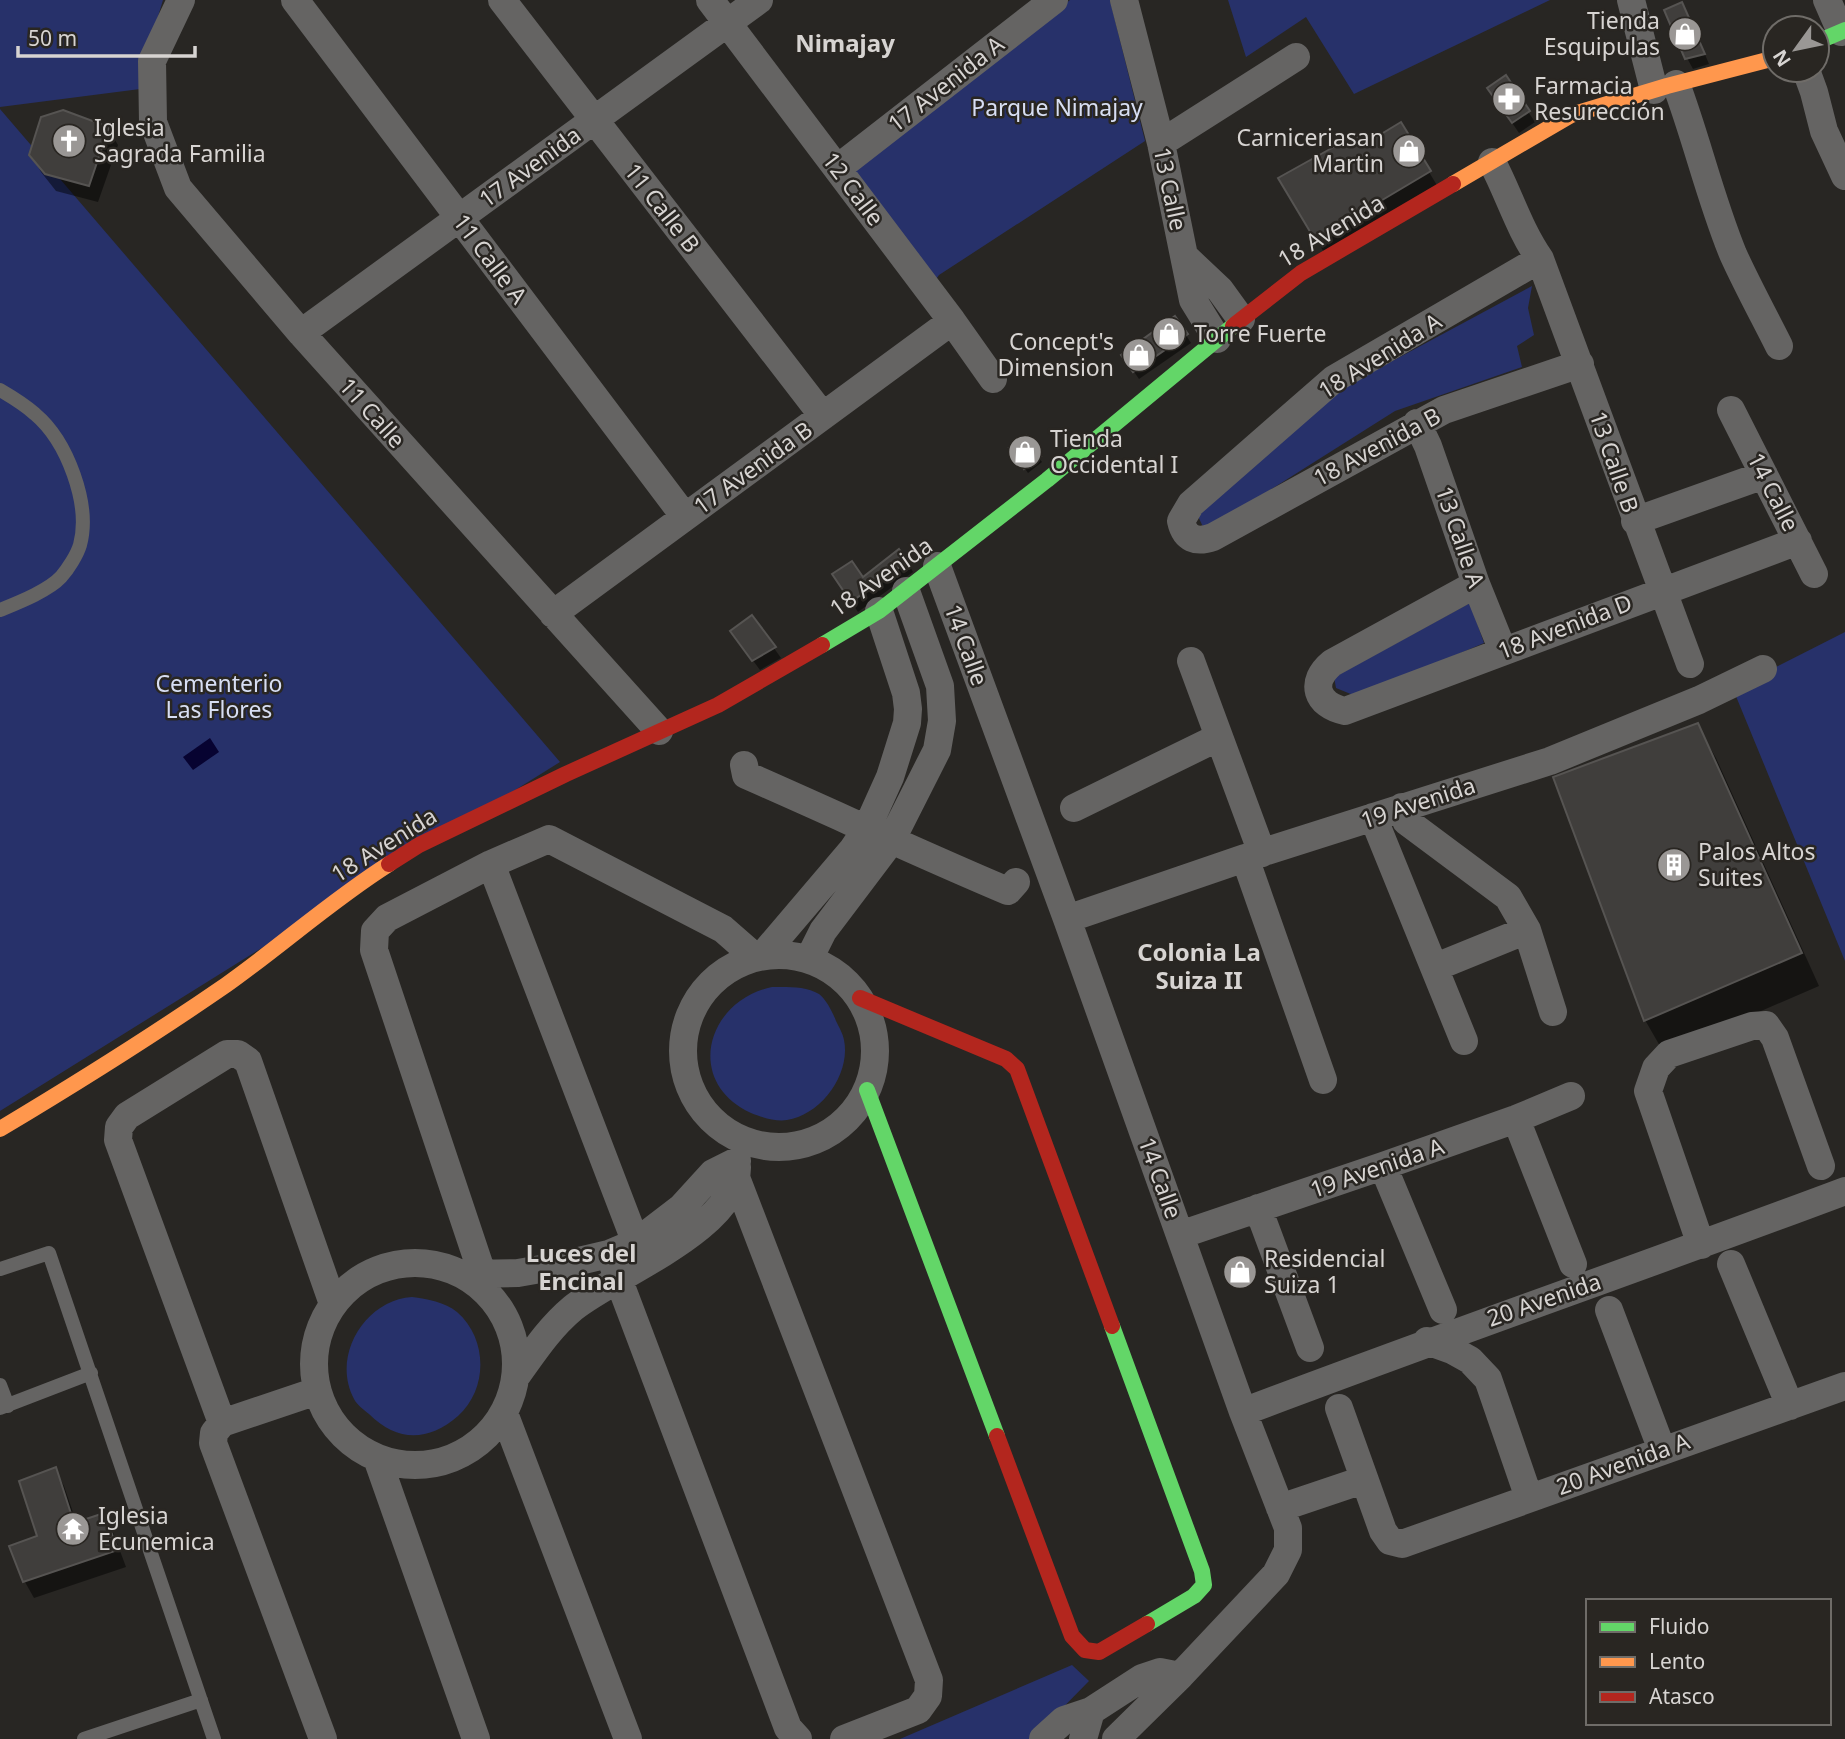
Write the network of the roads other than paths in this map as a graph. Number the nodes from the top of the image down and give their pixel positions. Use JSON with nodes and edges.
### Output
{"nodes":[{"id":1,"x":181,"y":0,"type":"edge"},
{"id":2,"x":295,"y":0,"type":"edge"},
{"id":3,"x":502,"y":0,"type":"edge"},
{"id":4,"x":710,"y":0,"type":"edge"},
{"id":5,"x":759,"y":0,"type":"edge"},
{"id":6,"x":1055,"y":0,"type":"edge"},
{"id":7,"x":1124,"y":0,"type":"edge"},
{"id":8,"x":1631,"y":0,"type":"edge"},
{"id":9,"x":1827,"y":0,"type":"edge"},
{"id":10,"x":728,"y":23,"type":"junction"},
{"id":11,"x":1834,"y":35,"type":"edge"},
{"id":12,"x":1296,"y":57,"type":"dead end"},
{"id":13,"x":1761,"y":62,"type":"edge"},
{"id":14,"x":1793,"y":84,"type":"edge"},
{"id":15,"x":1811,"y":84,"type":"edge"},
{"id":16,"x":1665,"y":87,"type":"junction"},
{"id":17,"x":594,"y":120,"type":"junction"},
{"id":18,"x":1824,"y":131,"type":"junction"},
{"id":19,"x":1161,"y":144,"type":"junction"},
{"id":20,"x":1500,"y":156,"type":"junction"},
{"id":21,"x":838,"y":169,"type":"junction"},
{"id":22,"x":1845,"y":176,"type":"edge"},
{"id":23,"x":460,"y":218,"type":"junction"},
{"id":24,"x":1184,"y":256,"type":"junction"},
{"id":25,"x":1540,"y":259,"type":"junction"},
{"id":26,"x":1241,"y":319,"type":"junction"},
{"id":27,"x":952,"y":321,"type":"junction"},
{"id":28,"x":301,"y":334,"type":"junction"},
{"id":29,"x":1217,"y":339,"type":"junction"},
{"id":30,"x":1779,"y":346,"type":"dead end"},
{"id":31,"x":1580,"y":364,"type":"junction"},
{"id":32,"x":993,"y":379,"type":"dead end"},
{"id":33,"x":0,"y":390,"type":"edge"},
{"id":34,"x":1731,"y":410,"type":"dead end"},
{"id":35,"x":823,"y":416,"type":"junction"},
{"id":36,"x":1417,"y":423,"type":"junction"},
{"id":37,"x":1764,"y":475,"type":"junction"},
{"id":38,"x":685,"y":517,"type":"junction"},
{"id":39,"x":1635,"y":521,"type":"junction"},
{"id":40,"x":1184,"y":532,"type":"joint"},
{"id":41,"x":1798,"y":541,"type":"junction"},
{"id":42,"x":937,"y":566,"type":"junction"},
{"id":43,"x":1814,"y":574,"type":"dead end"},
{"id":44,"x":1476,"y":584,"type":"junction"},
{"id":45,"x":906,"y":591,"type":"junction"},
{"id":46,"x":1661,"y":592,"type":"junction"},
{"id":47,"x":0,"y":610,"type":"edge"},
{"id":48,"x":879,"y":611,"type":"junction"},
{"id":49,"x":553,"y":614,"type":"junction"},
{"id":50,"x":1503,"y":651,"type":"junction"},
{"id":51,"x":1191,"y":661,"type":"dead end"},
{"id":52,"x":1690,"y":664,"type":"dead end"},
{"id":53,"x":1763,"y":669,"type":"dead end"},
{"id":54,"x":940,"y":687,"type":"junction"},
{"id":55,"x":906,"y":693,"type":"junction"},
{"id":56,"x":659,"y":731,"type":"junction"},
{"id":57,"x":1219,"y":737,"type":"junction"},
{"id":58,"x":744,"y":765,"type":"dead end"},
{"id":59,"x":1402,"y":807,"type":"junction"},
{"id":60,"x":1074,"y":808,"type":"dead end"},
{"id":61,"x":1373,"y":817,"type":"junction"},
{"id":62,"x":879,"y":835,"type":"junction"},
{"id":63,"x":1253,"y":856,"type":"junction"},
{"id":64,"x":491,"y":864,"type":"junction"},
{"id":65,"x":1016,"y":883,"type":"dead end"},
{"id":66,"x":1067,"y":919,"type":"junction"},
{"id":67,"x":1527,"y":930,"type":"junction"},
{"id":68,"x":758,"y":956,"type":"junction"},
{"id":69,"x":809,"y":958,"type":"junction"},
{"id":70,"x":1436,"y":967,"type":"junction"},
{"id":71,"x":860,"y":998,"type":"junction"},
{"id":72,"x":1553,"y":1012,"type":"dead end"},
{"id":73,"x":1464,"y":1041,"type":"dead end"},
{"id":74,"x":1323,"y":1080,"type":"dead end"},
{"id":75,"x":867,"y":1090,"type":"junction"},
{"id":76,"x":1571,"y":1096,"type":"dead end"},
{"id":77,"x":1516,"y":1119,"type":"junction"},
{"id":78,"x":0,"y":1129,"type":"edge"},
{"id":79,"x":740,"y":1161,"type":"junction"},
{"id":80,"x":1383,"y":1166,"type":"junction"},
{"id":81,"x":1821,"y":1167,"type":"dead end"},
{"id":82,"x":1845,"y":1191,"type":"edge"},
{"id":83,"x":1258,"y":1208,"type":"junction"},
{"id":84,"x":1180,"y":1235,"type":"junction"},
{"id":85,"x":1701,"y":1245,"type":"junction"},
{"id":86,"x":640,"y":1254,"type":"junction"},
{"id":87,"x":1573,"y":1264,"type":"dead end"},
{"id":88,"x":1731,"y":1264,"type":"dead end"},
{"id":89,"x":614,"y":1267,"type":"junction"},
{"id":90,"x":0,"y":1269,"type":"edge"},
{"id":91,"x":471,"y":1273,"type":"junction"},
{"id":92,"x":333,"y":1304,"type":"junction"},
{"id":93,"x":1443,"y":1310,"type":"dead end"},
{"id":94,"x":1609,"y":1310,"type":"dead end"},
{"id":95,"x":1427,"y":1342,"type":"junction"},
{"id":96,"x":1310,"y":1348,"type":"dead end"},
{"id":97,"x":91,"y":1373,"type":"junction"},
{"id":98,"x":515,"y":1378,"type":"junction"},
{"id":99,"x":0,"y":1385,"type":"edge"},
{"id":100,"x":1845,"y":1386,"type":"edge"},
{"id":101,"x":317,"y":1391,"type":"junction"},
{"id":102,"x":1790,"y":1406,"type":"junction"},
{"id":103,"x":4,"y":1407,"type":"edge"},
{"id":104,"x":1339,"y":1408,"type":"dead end"},
{"id":105,"x":1243,"y":1412,"type":"junction"},
{"id":106,"x":504,"y":1413,"type":"junction"},
{"id":107,"x":222,"y":1423,"type":"junction"},
{"id":108,"x":1662,"y":1450,"type":"junction"},
{"id":109,"x":377,"y":1458,"type":"junction"},
{"id":110,"x":1363,"y":1480,"type":"junction"},
{"id":111,"x":1529,"y":1498,"type":"junction"},
{"id":112,"x":1280,"y":1508,"type":"junction"},
{"id":113,"x":1180,"y":1676,"type":"junction"},
{"id":114,"x":201,"y":1700,"type":"junction"},
{"id":115,"x":1091,"y":1711,"type":"junction"},
{"id":116,"x":84,"y":1739,"type":"edge"},
{"id":117,"x":214,"y":1739,"type":"edge"},
{"id":118,"x":323,"y":1739,"type":"edge"},
{"id":119,"x":476,"y":1739,"type":"edge"},
{"id":120,"x":628,"y":1739,"type":"edge"},
{"id":121,"x":798,"y":1739,"type":"edge"},
{"id":122,"x":844,"y":1739,"type":"edge"},
{"id":123,"x":1043,"y":1739,"type":"edge"},
{"id":124,"x":1083,"y":1739,"type":"edge"},
{"id":125,"x":1116,"y":1739,"type":"edge"}],
"edges":[{"from":1,"to":28,"type":"street","name":"11 Calle"},
{"from":2,"to":23,"type":"street","name":"11 Calle A"},
{"from":3,"to":17,"type":"street","name":"11 Calle B"},
{"from":4,"to":10,"type":"street","name":"12 Calle"},
{"from":5,"to":10,"type":"street","name":"17 Avenida"},
{"from":6,"to":21,"type":"street","name":"17 Avenida A"},
{"from":7,"to":19,"type":"street","name":"13 Calle"},
{"from":8,"to":16,"type":"street"},
{"from":9,"to":11,"type":"street"},
{"from":10,"to":17,"type":"street","name":"17 Avenida"},
{"from":10,"to":21,"type":"street","name":"12 Calle"},
{"from":12,"to":19,"type":"street"},
{"from":13,"to":16,"type":"street","name":"18 Avenida"},
{"from":14,"to":18,"type":"street"},
{"from":15,"to":18,"type":"street"},
{"from":16,"to":20,"type":"street","name":"18 Avenida"},
{"from":16,"to":30,"type":"street"},
{"from":17,"to":23,"type":"street","name":"17 Avenida"},
{"from":17,"to":35,"type":"street","name":"11 Calle B"},
{"from":18,"to":22,"type":"street"},
{"from":19,"to":24,"type":"street","name":"13 Calle"},
{"from":20,"to":25,"type":"street","name":"13 Calle B"},
{"from":20,"to":26,"type":"street","name":"18 Avenida"},
{"from":21,"to":27,"type":"street","name":"12 Calle"},
{"from":23,"to":28,"type":"street","name":"17 Avenida"},
{"from":23,"to":38,"type":"street","name":"11 Calle A"},
{"from":24,"to":26,"type":"street","name":"13 Calle"},
{"from":24,"to":29,"type":"street","name":"13 Calle"},
{"from":25,"to":31,"type":"street","name":"13 Calle B"},
{"from":25,"to":40,"type":"street","name":"18 Avenida A"},
{"from":26,"to":29,"type":"street","name":"18 Avenida"},
{"from":27,"to":32,"type":"street","name":"12 Calle"},
{"from":27,"to":35,"type":"street","name":"17 Avenida B"},
{"from":28,"to":49,"type":"street","name":"11 Calle"},
{"from":29,"to":42,"type":"street","name":"18 Avenida"},
{"from":31,"to":36,"type":"street","name":"18 Avenida B"},
{"from":31,"to":39,"type":"street","name":"13 Calle B"},
{"from":33,"to":47,"type":"lane"},
{"from":34,"to":37,"type":"street","name":"14 Calle"},
{"from":35,"to":38,"type":"street","name":"17 Avenida B"},
{"from":36,"to":40,"type":"street","name":"18 Avenida B"},
{"from":36,"to":44,"type":"street","name":"13 Calle A"},
{"from":37,"to":39,"type":"street"},
{"from":37,"to":41,"type":"street","name":"14 Calle"},
{"from":38,"to":49,"type":"street","name":"17 Avenida B"},
{"from":39,"to":46,"type":"street","name":"13 Calle B"},
{"from":41,"to":43,"type":"street","name":"14 Calle"},
{"from":41,"to":46,"type":"street","name":"18 Avenida D"},
{"from":42,"to":45,"type":"street","name":"18 Avenida"},
{"from":42,"to":66,"type":"street","name":"14 Calle"},
{"from":44,"to":50,"type":"street","name":"13 Calle A"},
{"from":44,"to":50,"type":"street","name":"18 Avenida D"},
{"from":45,"to":48,"type":"street","name":"18 Avenida"},
{"from":45,"to":54,"type":"street"},
{"from":46,"to":50,"type":"street","name":"18 Avenida D"},
{"from":46,"to":52,"type":"street","name":"13 Calle B"},
{"from":48,"to":55,"type":"street"},
{"from":48,"to":56,"type":"street","name":"18 Avenida"},
{"from":49,"to":56,"type":"street","name":"11 Calle"},
{"from":51,"to":57,"type":"street"},
{"from":53,"to":59,"type":"street","name":"19 Avenida"},
{"from":54,"to":55,"type":"street"},
{"from":54,"to":62,"type":"street"},
{"from":55,"to":62,"type":"street"},
{"from":56,"to":78,"type":"street","name":"18 Avenida"},
{"from":57,"to":60,"type":"street"},
{"from":57,"to":63,"type":"street"},
{"from":58,"to":62,"type":"street"},
{"from":59,"to":61,"type":"street","name":"19 Avenida"},
{"from":59,"to":67,"type":"street"},
{"from":61,"to":63,"type":"street","name":"19 Avenida"},
{"from":61,"to":70,"type":"street"},
{"from":62,"to":65,"type":"street"},
{"from":62,"to":68,"type":"street"},
{"from":62,"to":69,"type":"street"},
{"from":63,"to":66,"type":"street","name":"19 Avenida"},
{"from":63,"to":74,"type":"street"},
{"from":64,"to":68,"type":"street"},
{"from":64,"to":86,"type":"street"},
{"from":64,"to":91,"type":"street"},
{"from":66,"to":84,"type":"street","name":"14 Calle"},
{"from":67,"to":70,"type":"street"},
{"from":67,"to":72,"type":"street"},
{"from":68,"to":69,"type":"street"},
{"from":68,"to":79,"type":"street"},
{"from":69,"to":71,"type":"street"},
{"from":70,"to":73,"type":"street"},
{"from":71,"to":75,"type":"street"},
{"from":71,"to":75,"type":"street"},
{"from":75,"to":79,"type":"street"},
{"from":76,"to":77,"type":"street","name":"19 Avenida A"},
{"from":77,"to":80,"type":"street","name":"19 Avenida A"},
{"from":77,"to":87,"type":"street"},
{"from":79,"to":86,"type":"street"},
{"from":79,"to":122,"type":"street"},
{"from":80,"to":83,"type":"street","name":"19 Avenida A"},
{"from":80,"to":93,"type":"street"},
{"from":81,"to":85,"type":"street"},
{"from":82,"to":85,"type":"street","name":"20 Avenida"},
{"from":83,"to":84,"type":"street","name":"19 Avenida A"},
{"from":83,"to":96,"type":"street"},
{"from":84,"to":105,"type":"street","name":"14 Calle"},
{"from":85,"to":95,"type":"street","name":"20 Avenida"},
{"from":86,"to":89,"type":"street"},
{"from":88,"to":102,"type":"street"},
{"from":89,"to":91,"type":"street"},
{"from":89,"to":98,"type":"street"},
{"from":89,"to":121,"type":"street"},
{"from":90,"to":97,"type":"lane"},
{"from":91,"to":92,"type":"street"},
{"from":91,"to":98,"type":"street"},
{"from":92,"to":101,"type":"street"},
{"from":92,"to":107,"type":"street"},
{"from":94,"to":108,"type":"street"},
{"from":95,"to":105,"type":"street","name":"20 Avenida"},
{"from":95,"to":111,"type":"street"},
{"from":97,"to":103,"type":"lane"},
{"from":97,"to":114,"type":"lane"},
{"from":98,"to":106,"type":"street"},
{"from":99,"to":103,"type":"lane"},
{"from":100,"to":102,"type":"street","name":"20 Avenida A"},
{"from":101,"to":107,"type":"street"},
{"from":101,"to":109,"type":"street"},
{"from":102,"to":108,"type":"street","name":"20 Avenida A"},
{"from":104,"to":110,"type":"street"},
{"from":105,"to":112,"type":"street","name":"14 Calle"},
{"from":106,"to":109,"type":"street"},
{"from":106,"to":120,"type":"street"},
{"from":107,"to":118,"type":"street"},
{"from":108,"to":111,"type":"street","name":"20 Avenida A"},
{"from":109,"to":119,"type":"street"},
{"from":110,"to":111,"type":"street","name":"20 Avenida A"},
{"from":110,"to":112,"type":"street"},
{"from":112,"to":113,"type":"street","name":"14 Calle"},
{"from":113,"to":115,"type":"street"},
{"from":113,"to":125,"type":"street","name":"14 Calle"},
{"from":114,"to":116,"type":"lane"},
{"from":114,"to":117,"type":"lane"},
{"from":115,"to":123,"type":"street"},
{"from":115,"to":124,"type":"street"}]}
